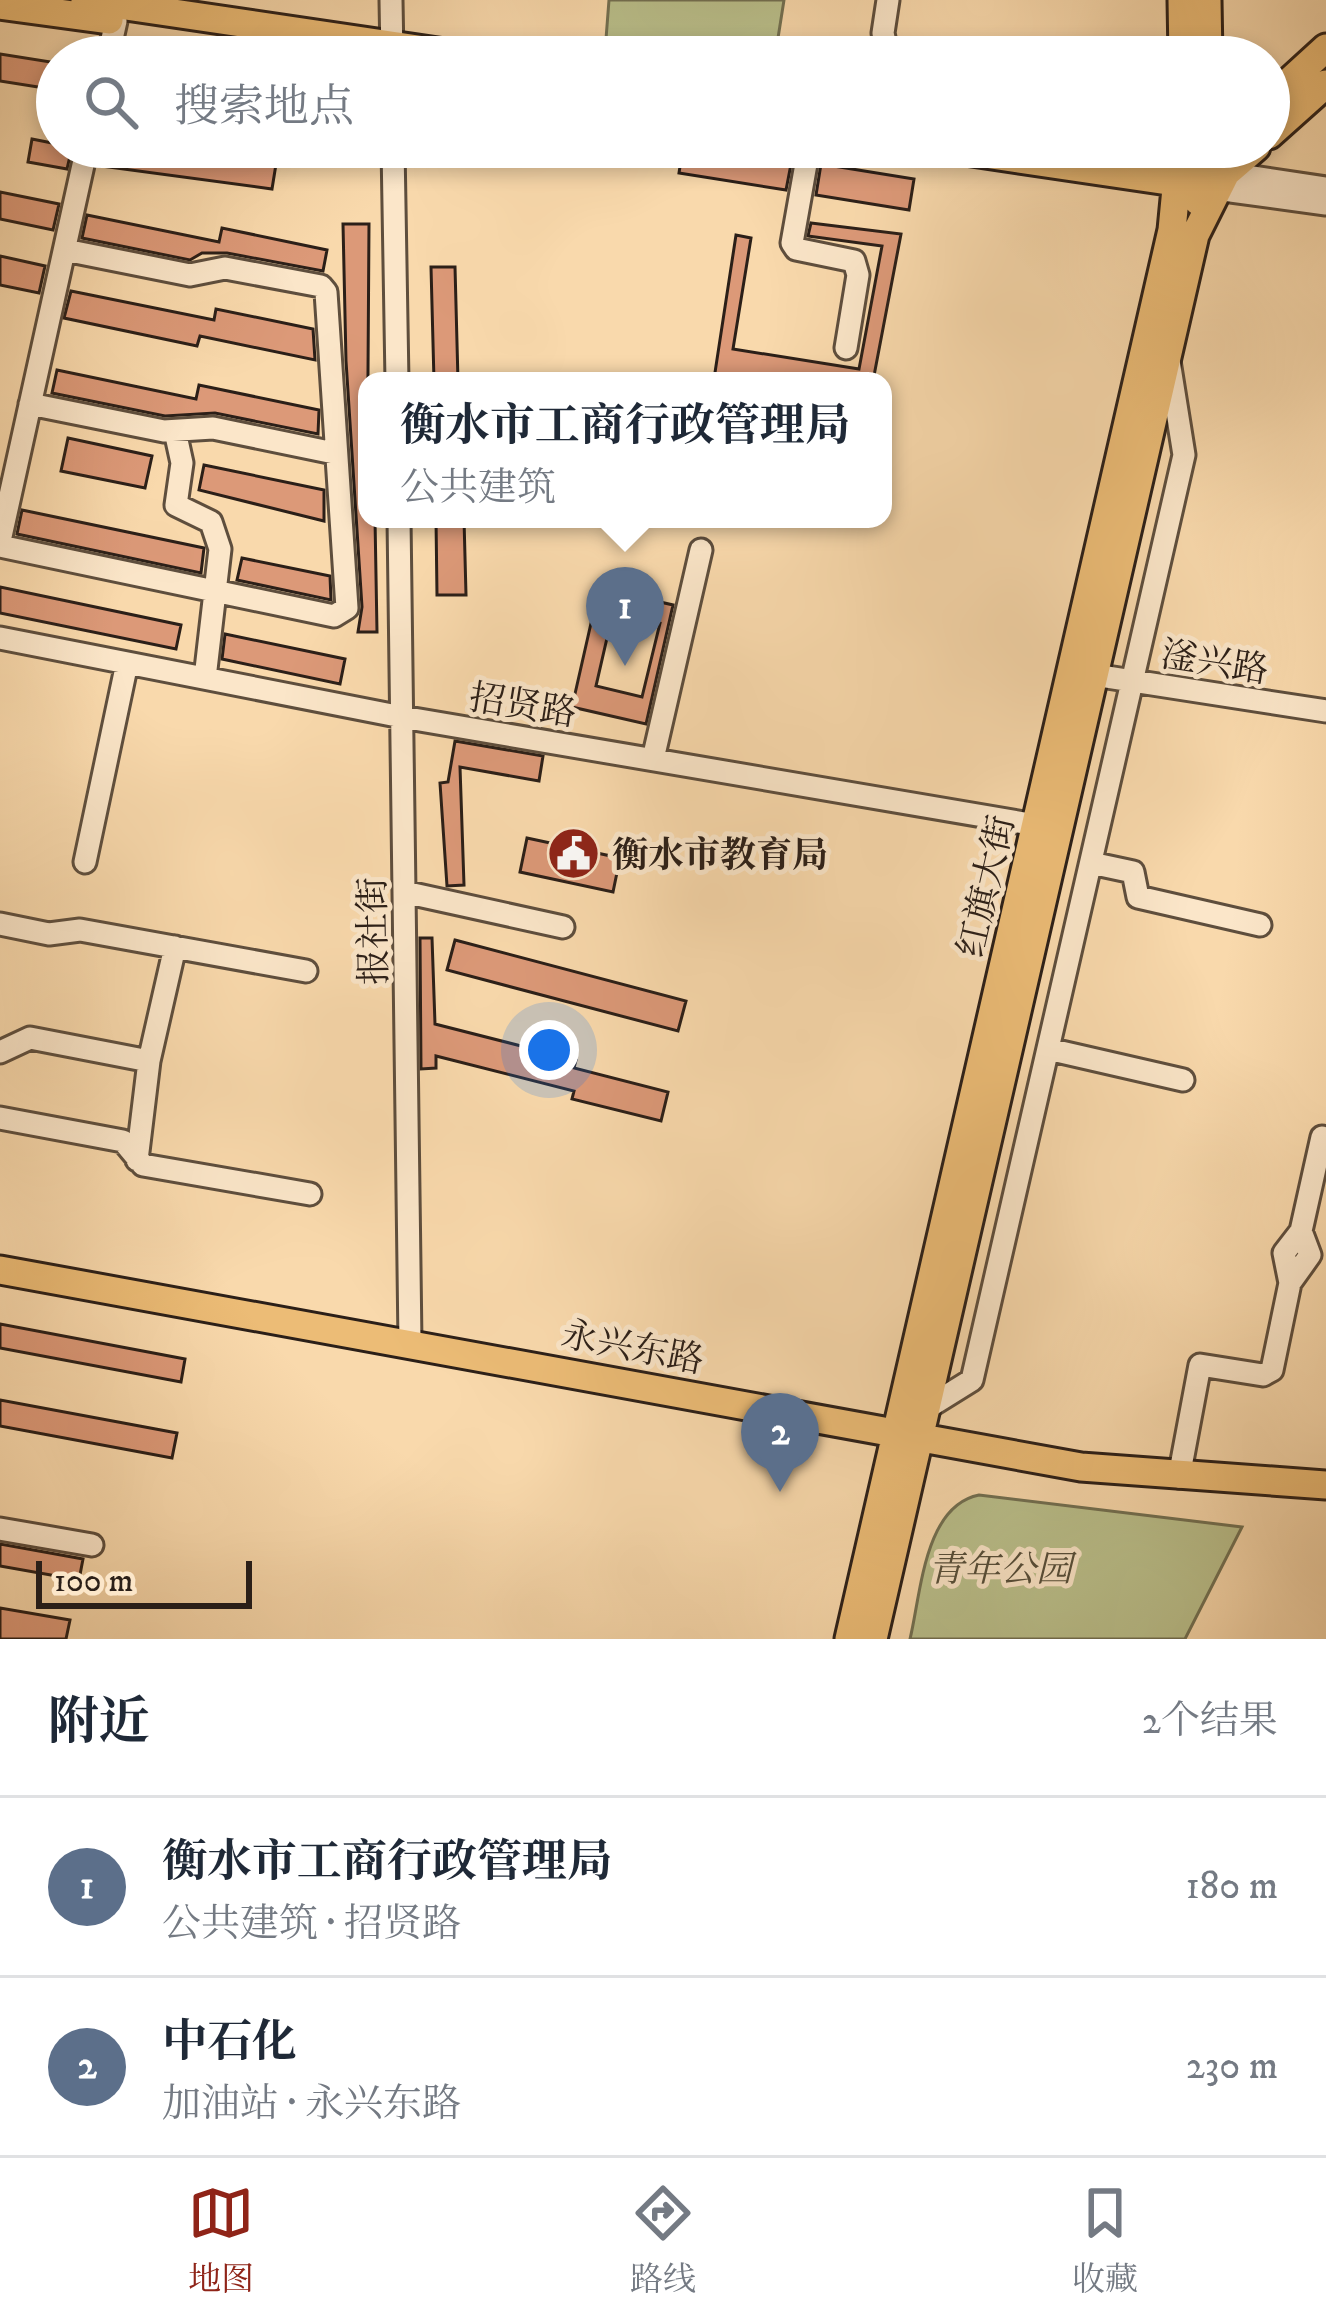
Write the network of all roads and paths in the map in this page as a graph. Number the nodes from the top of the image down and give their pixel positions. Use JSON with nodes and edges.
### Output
{"nodes":[{"id":1,"x":86,"y":0,"type":"edge"},
{"id":2,"x":391,"y":0,"type":"edge"},
{"id":3,"x":888,"y":0,"type":"edge"},
{"id":4,"x":1182,"y":0,"type":"edge"},
{"id":5,"x":1207,"y":0,"type":"edge"},
{"id":6,"x":0,"y":5,"type":"edge"},
{"id":7,"x":116,"y":21,"type":"junction"},
{"id":8,"x":113,"y":36,"type":"edge"},
{"id":9,"x":218,"y":36,"type":"edge"},
{"id":10,"x":302,"y":36,"type":"edge"},
{"id":11,"x":392,"y":36,"type":"edge"},
{"id":12,"x":884,"y":36,"type":"edge"},
{"id":13,"x":1183,"y":36,"type":"edge"},
{"id":14,"x":1208,"y":36,"type":"edge"},
{"id":15,"x":1326,"y":48,"type":"edge"},
{"id":16,"x":1290,"y":81,"type":"edge"},
{"id":17,"x":1326,"y":84,"type":"edge"},
{"id":18,"x":1290,"y":116,"type":"edge"},
{"id":19,"x":82,"y":168,"type":"edge"},
{"id":20,"x":393,"y":168,"type":"edge"},
{"id":21,"x":805,"y":168,"type":"edge"},
{"id":22,"x":1200,"y":168,"type":"edge"},
{"id":23,"x":1200,"y":168,"type":"edge"},
{"id":24,"x":1203,"y":168,"type":"edge"},
{"id":25,"x":1206,"y":168,"type":"edge"},
{"id":26,"x":1326,"y":188,"type":"edge"},
{"id":27,"x":1326,"y":204,"type":"edge"},
{"id":28,"x":64,"y":250,"type":"junction"},
{"id":29,"x":846,"y":348,"type":"dead end"},
{"id":30,"x":1167,"y":355,"type":"junction"},
{"id":31,"x":397,"y":372,"type":"edge"},
{"id":32,"x":30,"y":404,"type":"junction"},
{"id":33,"x":175,"y":431,"type":"junction"},
{"id":34,"x":334,"y":453,"type":"junction"},
{"id":35,"x":399,"y":528,"type":"edge"},
{"id":36,"x":0,"y":543,"type":"edge"},
{"id":37,"x":701,"y":550,"type":"dead end"},
{"id":38,"x":218,"y":591,"type":"junction"},
{"id":39,"x":0,"y":638,"type":"edge"},
{"id":40,"x":127,"y":663,"type":"junction"},
{"id":41,"x":1094,"y":676,"type":"junction"},
{"id":42,"x":205,"y":678,"type":"junction"},
{"id":43,"x":1133,"y":681,"type":"junction"},
{"id":44,"x":1326,"y":711,"type":"edge"},
{"id":45,"x":402,"y":717,"type":"junction"},
{"id":46,"x":653,"y":759,"type":"junction"},
{"id":47,"x":1036,"y":825,"type":"junction"},
{"id":48,"x":86,"y":862,"type":"dead end"},
{"id":49,"x":1091,"y":863,"type":"junction"},
{"id":50,"x":404,"y":892,"type":"junction"},
{"id":51,"x":0,"y":925,"type":"edge"},
{"id":52,"x":1260,"y":925,"type":"dead end"},
{"id":53,"x":562,"y":927,"type":"dead end"},
{"id":54,"x":175,"y":947,"type":"junction"},
{"id":55,"x":306,"y":971,"type":"dead end"},
{"id":56,"x":1048,"y":1049,"type":"junction"},
{"id":57,"x":0,"y":1052,"type":"edge"},
{"id":58,"x":149,"y":1061,"type":"junction"},
{"id":59,"x":1183,"y":1080,"type":"dead end"},
{"id":60,"x":0,"y":1118,"type":"edge"},
{"id":61,"x":1322,"y":1136,"type":"dead end"},
{"id":62,"x":137,"y":1160,"type":"junction"},
{"id":63,"x":310,"y":1194,"type":"dead end"},
{"id":64,"x":0,"y":1270,"type":"edge"},
{"id":65,"x":0,"y":1286,"type":"edge"},
{"id":66,"x":410,"y":1342,"type":"junction"},
{"id":67,"x":926,"y":1408,"type":"junction"},
{"id":68,"x":907,"y":1443,"type":"junction"},
{"id":69,"x":1179,"y":1477,"type":"junction"},
{"id":70,"x":1326,"y":1485,"type":"edge"},
{"id":71,"x":1326,"y":1502,"type":"edge"},
{"id":72,"x":0,"y":1529,"type":"edge"},
{"id":73,"x":92,"y":1545,"type":"dead end"},
{"id":74,"x":849,"y":1639,"type":"edge"},
{"id":75,"x":873,"y":1639,"type":"edge"}],
"edges":[{"from":1,"to":10,"type":"main road"},
{"from":2,"to":11,"type":"street"},
{"from":3,"to":12,"type":"street"},
{"from":4,"to":13,"type":"main road"},
{"from":5,"to":14,"type":"main road"},
{"from":6,"to":7,"type":"main road"},
{"from":7,"to":8,"type":"street"},
{"from":7,"to":9,"type":"main road"},
{"from":15,"to":16,"type":"main road"},
{"from":17,"to":18,"type":"main road"},
{"from":19,"to":28,"type":"street"},
{"from":20,"to":31,"type":"street"},
{"from":21,"to":29,"type":"street"},
{"from":22,"to":30,"type":"main road","name":"红旗大街"},
{"from":23,"to":47,"type":"main road","name":"红旗大街"},
{"from":24,"to":27,"type":"street"},
{"from":25,"to":26,"type":"street"},
{"from":28,"to":32,"type":"street"},
{"from":28,"to":34,"type":"street"},
{"from":30,"to":41,"type":"main road","name":"红旗大街"},
{"from":30,"to":43,"type":"street"},
{"from":32,"to":33,"type":"street"},
{"from":32,"to":36,"type":"street"},
{"from":33,"to":34,"type":"street"},
{"from":33,"to":38,"type":"street"},
{"from":34,"to":38,"type":"street"},
{"from":35,"to":45,"type":"street","name":"报社街"},
{"from":36,"to":38,"type":"street"},
{"from":37,"to":46,"type":"street"},
{"from":38,"to":42,"type":"street"},
{"from":39,"to":40,"type":"street","name":"招贤路"},
{"from":40,"to":42,"type":"street","name":"招贤路"},
{"from":40,"to":48,"type":"street"},
{"from":41,"to":43,"type":"street","name":"滏兴路"},
{"from":41,"to":67,"type":"main road","name":"红旗大街"},
{"from":42,"to":45,"type":"street","name":"招贤路"},
{"from":43,"to":44,"type":"street","name":"滏兴路"},
{"from":43,"to":49,"type":"street"},
{"from":45,"to":46,"type":"street","name":"招贤路"},
{"from":45,"to":50,"type":"street","name":"报社街"},
{"from":46,"to":47,"type":"street","name":"招贤路"},
{"from":47,"to":68,"type":"main road","name":"红旗大街"},
{"from":49,"to":52,"type":"street"},
{"from":49,"to":56,"type":"street"},
{"from":50,"to":53,"type":"street"},
{"from":50,"to":66,"type":"street","name":"报社街"},
{"from":51,"to":54,"type":"street"},
{"from":54,"to":55,"type":"street"},
{"from":54,"to":58,"type":"street"},
{"from":56,"to":59,"type":"street"},
{"from":56,"to":67,"type":"street"},
{"from":57,"to":58,"type":"street"},
{"from":58,"to":62,"type":"street"},
{"from":60,"to":62,"type":"street"},
{"from":61,"to":69,"type":"street"},
{"from":62,"to":63,"type":"street"},
{"from":64,"to":66,"type":"main road","name":"永兴东路"},
{"from":65,"to":68,"type":"main road","name":"永兴东路"},
{"from":66,"to":68,"type":"main road","name":"永兴东路"},
{"from":67,"to":68,"type":"main road","name":"红旗大街"},
{"from":68,"to":69,"type":"main road","name":"永兴东路"},
{"from":68,"to":71,"type":"main road","name":"永兴东路"},
{"from":68,"to":74,"type":"main road","name":"红旗大街"},
{"from":68,"to":75,"type":"main road","name":"红旗大街"},
{"from":69,"to":70,"type":"main road","name":"永兴东路"},
{"from":72,"to":73,"type":"street"}]}
